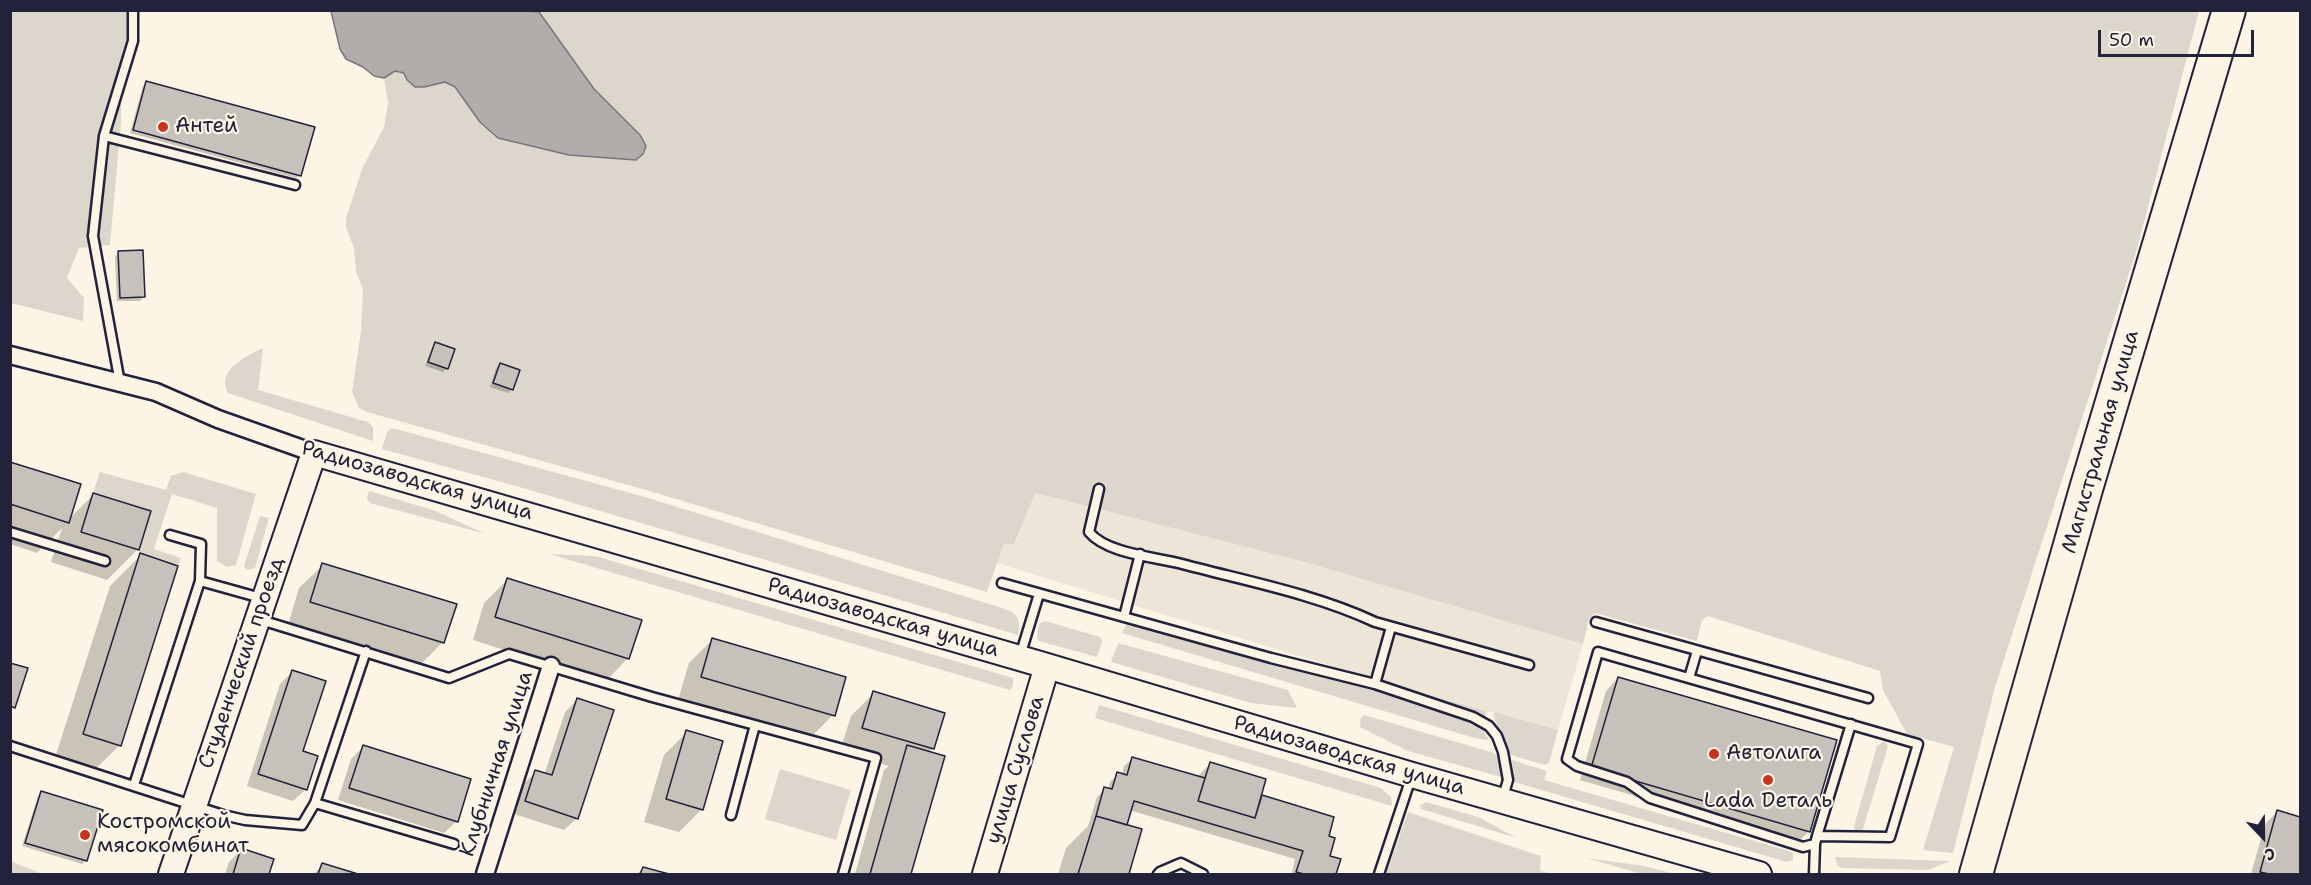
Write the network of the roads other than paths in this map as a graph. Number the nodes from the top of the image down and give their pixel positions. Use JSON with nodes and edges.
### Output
{"nodes":[{"id":1,"x":133,"y":10,"type":"edge"},
{"id":2,"x":2229,"y":10,"type":"edge"},
{"id":3,"x":104,"y":136,"type":"junction"},
{"id":4,"x":295,"y":185,"type":"dead end"},
{"id":5,"x":10,"y":355,"type":"edge"},
{"id":6,"x":120,"y":383,"type":"junction"},
{"id":7,"x":314,"y":453,"type":"junction"},
{"id":8,"x":1099,"y":489,"type":"dead end"},
{"id":9,"x":10,"y":532,"type":"edge"},
{"id":10,"x":170,"y":535,"type":"dead end"},
{"id":11,"x":1140,"y":554,"type":"junction"},
{"id":12,"x":105,"y":561,"type":"dead end"},
{"id":13,"x":200,"y":581,"type":"junction"},
{"id":14,"x":1002,"y":583,"type":"dead end"},
{"id":15,"x":1039,"y":594,"type":"junction"},
{"id":16,"x":261,"y":609,"type":"junction"},
{"id":17,"x":1124,"y":617,"type":"junction"},
{"id":18,"x":1596,"y":622,"type":"dead end"},
{"id":19,"x":1391,"y":627,"type":"junction"},
{"id":20,"x":366,"y":651,"type":"junction"},
{"id":21,"x":1697,"y":651,"type":"junction"},
{"id":22,"x":1020,"y":658,"type":"junction"},
{"id":23,"x":1529,"y":665,"type":"dead end"},
{"id":24,"x":551,"y":666,"type":"junction"},
{"id":25,"x":1047,"y":666,"type":"junction"},
{"id":26,"x":1689,"y":678,"type":"junction"},
{"id":27,"x":1375,"y":684,"type":"junction"},
{"id":28,"x":1868,"y":698,"type":"dead end"},
{"id":29,"x":1851,"y":724,"type":"junction"},
{"id":30,"x":755,"y":725,"type":"junction"},
{"id":31,"x":10,"y":746,"type":"edge"},
{"id":32,"x":1412,"y":775,"type":"junction"},
{"id":33,"x":134,"y":785,"type":"junction"},
{"id":34,"x":1502,"y":801,"type":"junction"},
{"id":35,"x":315,"y":803,"type":"junction"},
{"id":36,"x":195,"y":806,"type":"junction"},
{"id":37,"x":731,"y":815,"type":"dead end"},
{"id":38,"x":1816,"y":840,"type":"junction"},
{"id":39,"x":454,"y":844,"type":"dead end"},
{"id":40,"x":171,"y":874,"type":"edge"},
{"id":41,"x":485,"y":874,"type":"edge"},
{"id":42,"x":843,"y":874,"type":"edge"},
{"id":43,"x":985,"y":874,"type":"edge"},
{"id":44,"x":1158,"y":874,"type":"edge"},
{"id":45,"x":1203,"y":874,"type":"edge"},
{"id":46,"x":1379,"y":874,"type":"edge"},
{"id":47,"x":1759,"y":874,"type":"edge"},
{"id":48,"x":1814,"y":874,"type":"edge"},
{"id":49,"x":1976,"y":874,"type":"edge"}],
"edges":[{"from":1,"to":3,"type":"lane"},
{"from":2,"to":49,"type":"highway","name":"Магистральная улица"},
{"from":3,"to":4,"type":"lane"},
{"from":3,"to":6,"type":"lane"},
{"from":5,"to":6,"type":"street","name":"Радиозаводская улица"},
{"from":6,"to":7,"type":"street","name":"Радиозаводская улица"},
{"from":7,"to":16,"type":"street","name":"Студенческий проезд"},
{"from":7,"to":22,"type":"street","name":"Радиозаводская улица"},
{"from":8,"to":11,"type":"lane"},
{"from":9,"to":12,"type":"lane"},
{"from":10,"to":13,"type":"lane"},
{"from":11,"to":17,"type":"lane"},
{"from":11,"to":19,"type":"lane"},
{"from":13,"to":16,"type":"lane"},
{"from":13,"to":33,"type":"lane"},
{"from":14,"to":15,"type":"lane"},
{"from":15,"to":17,"type":"lane"},
{"from":15,"to":22,"type":"lane"},
{"from":16,"to":20,"type":"lane"},
{"from":16,"to":36,"type":"street","name":"Студенческий проезд"},
{"from":17,"to":27,"type":"lane"},
{"from":18,"to":21,"type":"lane"},
{"from":19,"to":23,"type":"lane"},
{"from":19,"to":27,"type":"lane"},
{"from":20,"to":24,"type":"lane"},
{"from":20,"to":35,"type":"lane"},
{"from":21,"to":26,"type":"lane"},
{"from":21,"to":28,"type":"lane"},
{"from":22,"to":25,"type":"street","name":"Радиозаводская улица"},
{"from":24,"to":30,"type":"lane"},
{"from":24,"to":41,"type":"street","name":"Клубничная улица"},
{"from":25,"to":32,"type":"street","name":"Радиозаводская улица"},
{"from":25,"to":43,"type":"street","name":"улица Суслова"},
{"from":26,"to":29,"type":"lane"},
{"from":26,"to":38,"type":"lane"},
{"from":27,"to":34,"type":"lane"},
{"from":29,"to":38,"type":"lane"},
{"from":29,"to":38,"type":"lane"},
{"from":30,"to":37,"type":"lane"},
{"from":30,"to":42,"type":"lane"},
{"from":31,"to":33,"type":"lane"},
{"from":32,"to":34,"type":"street","name":"Радиозаводская улица"},
{"from":32,"to":46,"type":"lane"},
{"from":33,"to":36,"type":"lane"},
{"from":34,"to":47,"type":"street","name":"Радиозаводская улица"},
{"from":35,"to":36,"type":"lane"},
{"from":35,"to":39,"type":"lane"},
{"from":36,"to":40,"type":"street","name":"Студенческий проезд"},
{"from":38,"to":48,"type":"lane"},
{"from":44,"to":45,"type":"lane"}]}
